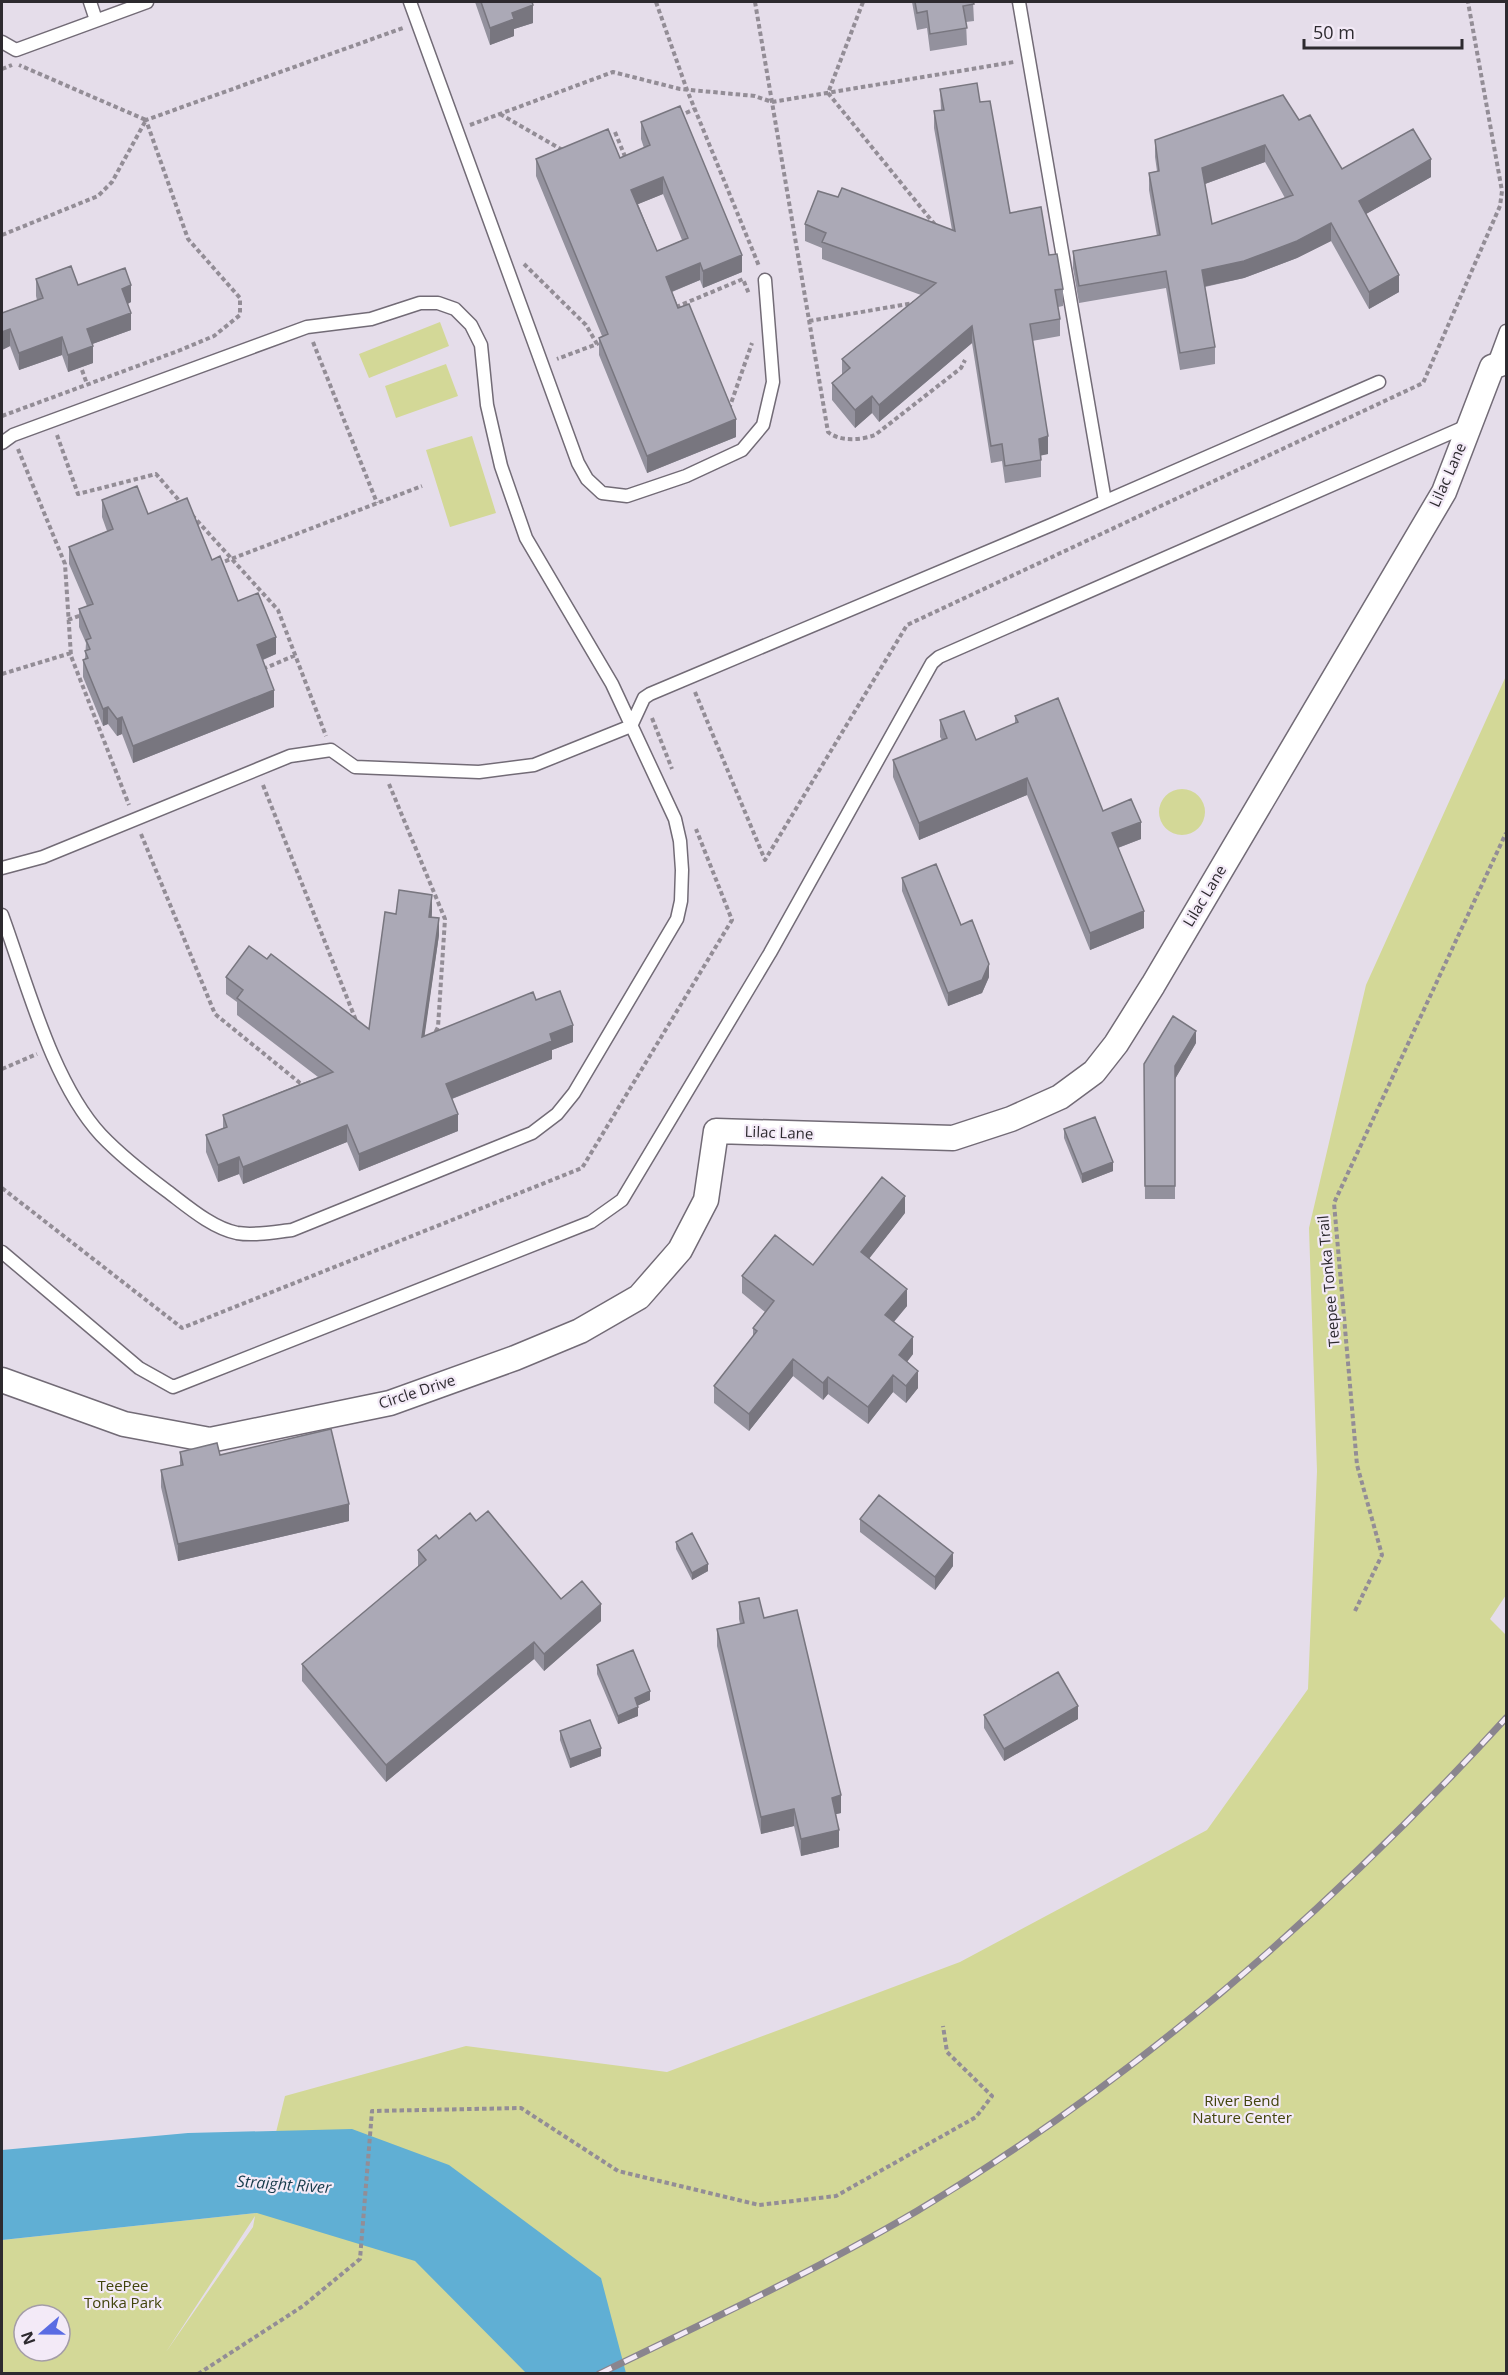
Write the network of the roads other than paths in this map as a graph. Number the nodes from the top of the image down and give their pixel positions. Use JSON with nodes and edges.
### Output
{"nodes":[{"id":1,"x":90,"y":2,"type":"edge"},
{"id":2,"x":147,"y":2,"type":"edge"},
{"id":3,"x":410,"y":2,"type":"edge"},
{"id":4,"x":1019,"y":2,"type":"edge"},
{"id":5,"x":96,"y":20,"type":"junction"},
{"id":6,"x":2,"y":42,"type":"edge"},
{"id":7,"x":765,"y":280,"type":"road end"},
{"id":8,"x":1506,"y":331,"type":"edge"},
{"id":9,"x":1499,"y":365,"type":"edge"},
{"id":10,"x":1379,"y":382,"type":"dead end"},
{"id":11,"x":1470,"y":425,"type":"junction"},
{"id":12,"x":2,"y":443,"type":"edge"},
{"id":13,"x":1105,"y":501,"type":"junction"},
{"id":14,"x":631,"y":726,"type":"junction"},
{"id":15,"x":2,"y":868,"type":"edge"},
{"id":16,"x":2,"y":915,"type":"edge"},
{"id":17,"x":716,"y":1131,"type":"joint"},
{"id":18,"x":2,"y":1252,"type":"edge"},
{"id":19,"x":2,"y":1380,"type":"edge"}],
"edges":[{"from":1,"to":5,"type":"lane"},
{"from":2,"to":5,"type":"lane"},
{"from":3,"to":7,"type":"lane"},
{"from":4,"to":13,"type":"lane"},
{"from":5,"to":6,"type":"lane"},
{"from":8,"to":9,"type":"lane"},
{"from":9,"to":11,"type":"street","name":"Lilac Lane"},
{"from":10,"to":13,"type":"lane"},
{"from":11,"to":17,"type":"street","name":"Lilac Lane"},
{"from":11,"to":18,"type":"lane"},
{"from":12,"to":14,"type":"lane"},
{"from":13,"to":14,"type":"lane"},
{"from":14,"to":15,"type":"lane"},
{"from":14,"to":16,"type":"lane"},
{"from":17,"to":19,"type":"street","name":"Circle Drive"}]}
